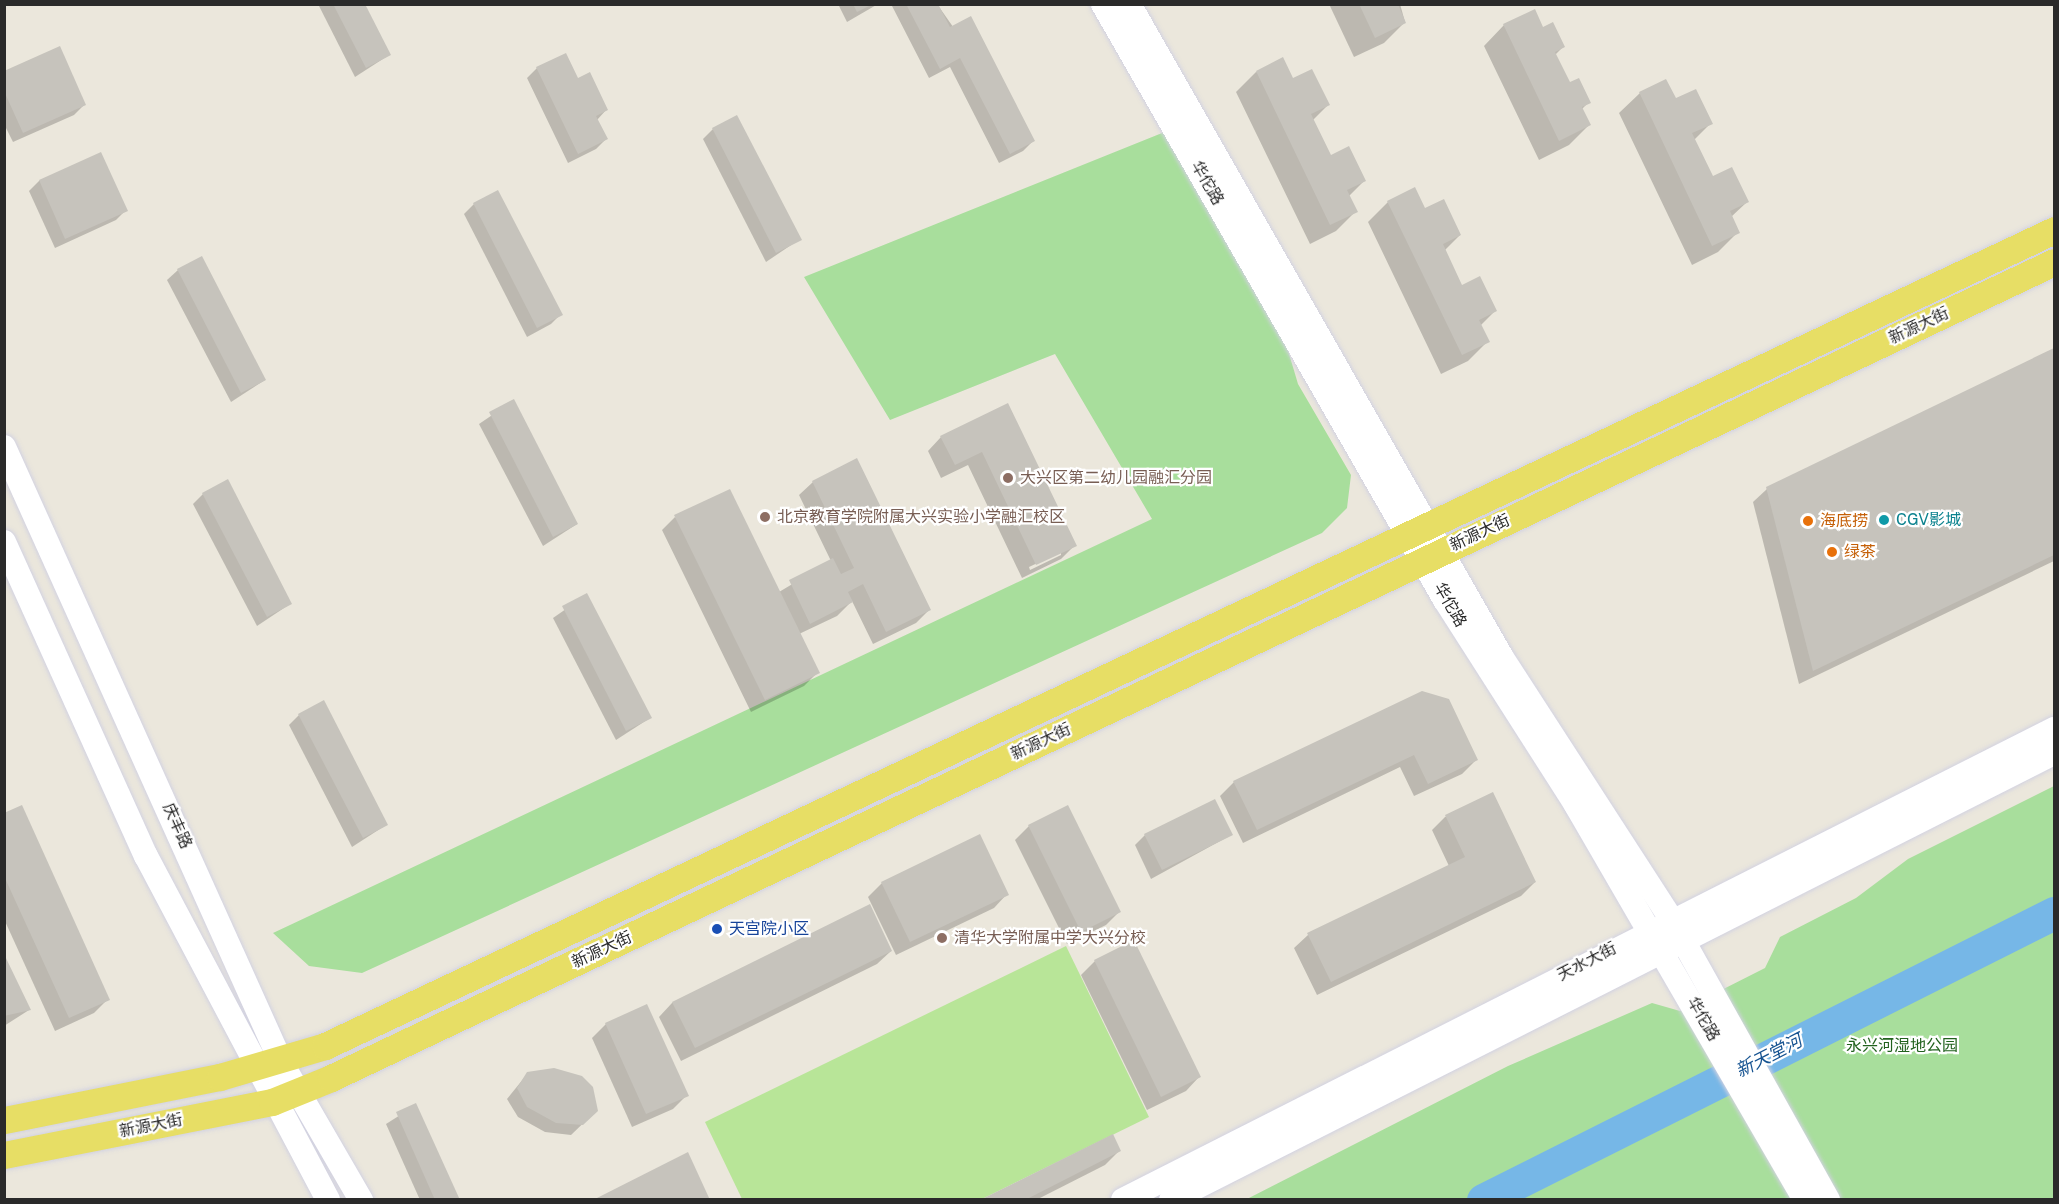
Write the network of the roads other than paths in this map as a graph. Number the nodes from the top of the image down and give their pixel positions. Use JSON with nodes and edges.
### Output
{"nodes":[{"id":1,"x":1103,"y":4,"type":"edge"},
{"id":2,"x":1129,"y":4,"type":"edge"},
{"id":3,"x":2055,"y":230,"type":"edge"},
{"id":4,"x":2055,"y":262,"type":"edge"},
{"id":5,"x":4,"y":447,"type":"edge"},
{"id":6,"x":4,"y":542,"type":"edge"},
{"id":7,"x":1427,"y":544,"type":"junction"},
{"id":8,"x":2055,"y":729,"type":"edge"},
{"id":9,"x":2055,"y":753,"type":"edge"},
{"id":10,"x":1661,"y":925,"type":"junction"},
{"id":11,"x":1674,"y":948,"type":"junction"},
{"id":12,"x":268,"y":1064,"type":"junction"},
{"id":13,"x":284,"y":1097,"type":"junction"},
{"id":14,"x":1771,"y":1118,"type":"junction"},
{"id":15,"x":4,"y":1120,"type":"edge"},
{"id":16,"x":4,"y":1155,"type":"edge"},
{"id":17,"x":328,"y":1200,"type":"edge"},
{"id":18,"x":361,"y":1200,"type":"edge"},
{"id":19,"x":1123,"y":1200,"type":"edge"},
{"id":20,"x":1170,"y":1200,"type":"edge"},
{"id":21,"x":1805,"y":1200,"type":"edge"},
{"id":22,"x":1828,"y":1200,"type":"edge"}],
"edges":[{"from":1,"to":7,"type":"main road","name":"华佗路"},
{"from":2,"to":7,"type":"main road","name":"华佗路"},
{"from":3,"to":7,"type":"main road","name":"新源大街"},
{"from":4,"to":7,"type":"main road","name":"新源大街"},
{"from":5,"to":12,"type":"main road","name":"庆丰路"},
{"from":6,"to":12,"type":"main road","name":"庆丰路"},
{"from":7,"to":10,"type":"main road","name":"华佗路"},
{"from":7,"to":12,"type":"main road","name":"新源大街"},
{"from":7,"to":13,"type":"main road","name":"新源大街"},
{"from":8,"to":10,"type":"main road","name":"天水大街"},
{"from":9,"to":11,"type":"main road","name":"天水大街"},
{"from":10,"to":11,"type":"main road","name":"华佗路"},
{"from":10,"to":19,"type":"main road","name":"天水大街"},
{"from":11,"to":14,"type":"main road","name":"华佗路"},
{"from":11,"to":20,"type":"main road","name":"天水大街"},
{"from":12,"to":13,"type":"main road","name":"庆丰路"},
{"from":12,"to":15,"type":"main road","name":"新源大街"},
{"from":13,"to":16,"type":"main road","name":"新源大街"},
{"from":13,"to":17,"type":"main road","name":"庆丰路"},
{"from":13,"to":18,"type":"main road","name":"庆丰路"},
{"from":14,"to":21,"type":"main road","name":"华佗路"},
{"from":14,"to":22,"type":"main road","name":"华佗路"}]}
